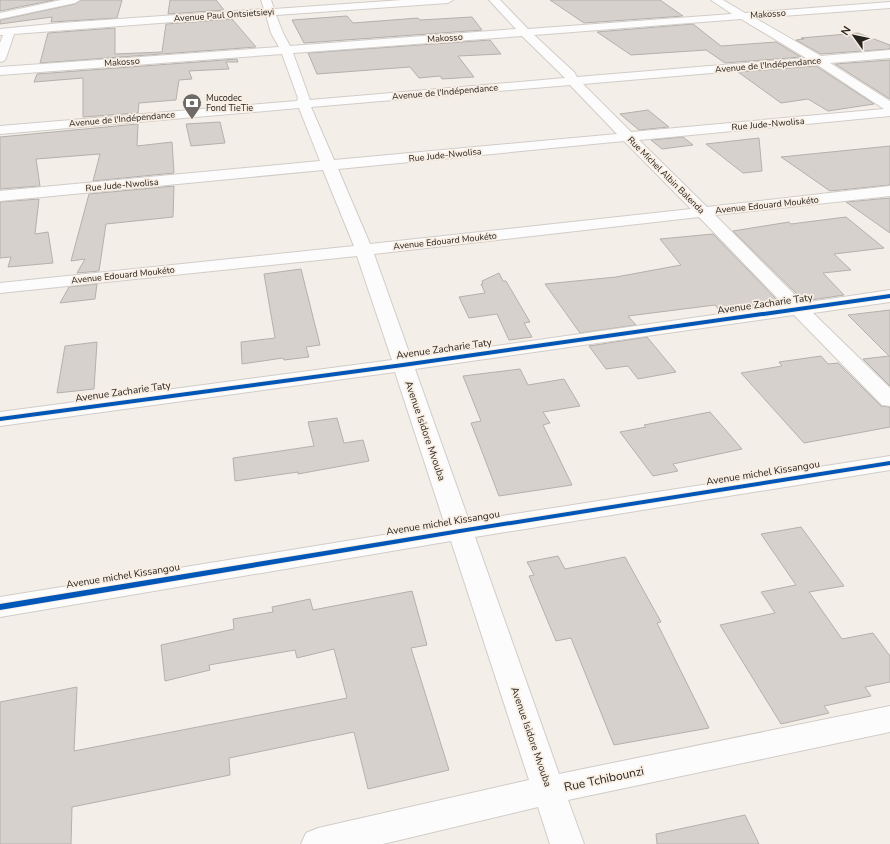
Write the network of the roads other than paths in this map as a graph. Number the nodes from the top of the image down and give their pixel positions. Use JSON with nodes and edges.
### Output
{"nodes":[{"id":1,"x":75,"y":0,"type":"edge"},
{"id":2,"x":266,"y":0,"type":"edge"},
{"id":3,"x":448,"y":0,"type":"edge"},
{"id":4,"x":494,"y":0,"type":"edge"},
{"id":5,"x":716,"y":0,"type":"edge"},
{"id":6,"x":890,"y":5,"type":"edge"},
{"id":7,"x":270,"y":12,"type":"junction"},
{"id":8,"x":62,"y":14,"type":"junction"},
{"id":9,"x":0,"y":16,"type":"edge"},
{"id":10,"x":743,"y":16,"type":"junction"},
{"id":11,"x":5,"y":31,"type":"edge"},
{"id":12,"x":526,"y":33,"type":"junction"},
{"id":13,"x":286,"y":49,"type":"junction"},
{"id":14,"x":890,"y":49,"type":"edge"},
{"id":15,"x":890,"y":54,"type":"edge"},
{"id":16,"x":0,"y":58,"type":"edge"},
{"id":17,"x":815,"y":58,"type":"junction"},
{"id":18,"x":0,"y":71,"type":"edge"},
{"id":19,"x":572,"y":78,"type":"junction"},
{"id":20,"x":303,"y":100,"type":"junction"},
{"id":21,"x":890,"y":107,"type":"edge"},
{"id":22,"x":890,"y":112,"type":"edge"},
{"id":23,"x":0,"y":122,"type":"edge"},
{"id":24,"x":0,"y":130,"type":"edge"},
{"id":25,"x":627,"y":137,"type":"junction"},
{"id":26,"x":330,"y":166,"type":"junction"},
{"id":27,"x":890,"y":191,"type":"edge"},
{"id":28,"x":0,"y":196,"type":"edge"},
{"id":29,"x":703,"y":212,"type":"junction"},
{"id":30,"x":364,"y":250,"type":"junction"},
{"id":31,"x":0,"y":288,"type":"edge"},
{"id":32,"x":890,"y":296,"type":"edge"},
{"id":33,"x":797,"y":309,"type":"junction"},
{"id":34,"x":403,"y":365,"type":"junction"},
{"id":35,"x":890,"y":400,"type":"edge"},
{"id":36,"x":0,"y":419,"type":"edge"},
{"id":37,"x":890,"y":463,"type":"edge"},
{"id":38,"x":460,"y":530,"type":"junction"},
{"id":39,"x":0,"y":606,"type":"edge"},
{"id":40,"x":890,"y":718,"type":"edge"},
{"id":41,"x":549,"y":790,"type":"junction"},
{"id":42,"x":318,"y":844,"type":"edge"},
{"id":43,"x":567,"y":844,"type":"edge"}],
"edges":[{"from":1,"to":8,"type":"street"},
{"from":2,"to":7,"type":"street","name":"Avenue Isidore Mvouba"},
{"from":3,"to":7,"type":"street","name":"Avenue Paul Ontsietsieyi"},
{"from":4,"to":12,"type":"street","name":"Rue Michel Albin Balenda"},
{"from":5,"to":10,"type":"street"},
{"from":6,"to":10,"type":"street","name":"Makosso"},
{"from":7,"to":8,"type":"street","name":"Avenue Paul Ontsietsieyi"},
{"from":7,"to":13,"type":"street","name":"Avenue Isidore Mvouba"},
{"from":8,"to":9,"type":"street"},
{"from":8,"to":11,"type":"street","name":"Avenue Paul Ontsietsieyi"},
{"from":10,"to":12,"type":"street","name":"Makosso"},
{"from":10,"to":17,"type":"street"},
{"from":11,"to":16,"type":"street"},
{"from":12,"to":13,"type":"street","name":"Makosso"},
{"from":12,"to":19,"type":"street","name":"Rue Michel Albin Balenda"},
{"from":13,"to":18,"type":"street","name":"Makosso"},
{"from":13,"to":20,"type":"street","name":"Avenue Isidore Mvouba"},
{"from":14,"to":17,"type":"street","name":"Avenue de l'Indépendance"},
{"from":15,"to":17,"type":"street","name":"Avenue de l'Indépendance"},
{"from":17,"to":19,"type":"street","name":"Avenue de l'Indépendance"},
{"from":17,"to":21,"type":"street"},
{"from":19,"to":20,"type":"street","name":"Avenue de l'Indépendance"},
{"from":19,"to":25,"type":"street","name":"Rue Michel Albin Balenda"},
{"from":20,"to":23,"type":"street","name":"Avenue de l'Indépendance"},
{"from":20,"to":24,"type":"street","name":"Avenue de l'Indépendance"},
{"from":20,"to":26,"type":"street","name":"Avenue Isidore Mvouba"},
{"from":22,"to":25,"type":"street","name":"Rue Jude-Nwolisa"},
{"from":25,"to":26,"type":"street","name":"Rue Jude-Nwolisa"},
{"from":25,"to":29,"type":"street","name":"Rue Michel Albin Balenda"},
{"from":26,"to":28,"type":"street","name":"Rue Jude-Nwolisa"},
{"from":26,"to":30,"type":"street","name":"Avenue Isidore Mvouba"},
{"from":27,"to":29,"type":"street","name":"Avenue Edouard Moukéto"},
{"from":29,"to":30,"type":"street","name":"Avenue Edouard Moukéto"},
{"from":29,"to":33,"type":"street","name":"Rue Michel Albin Balenda"},
{"from":30,"to":31,"type":"street","name":"Avenue Edouard Moukéto"},
{"from":30,"to":34,"type":"street","name":"Avenue Isidore Mvouba"},
{"from":32,"to":33,"type":"street","name":"Avenue Zacharie Taty"},
{"from":33,"to":34,"type":"street","name":"Avenue Zacharie Taty"},
{"from":33,"to":35,"type":"street","name":"Rue Michel Albin Balenda"},
{"from":34,"to":36,"type":"street","name":"Avenue Zacharie Taty"},
{"from":34,"to":38,"type":"street","name":"Avenue Isidore Mvouba"},
{"from":37,"to":38,"type":"street","name":"Avenue michel Kissangou"},
{"from":38,"to":39,"type":"street","name":"Avenue michel Kissangou"},
{"from":38,"to":41,"type":"street","name":"Avenue Isidore Mvouba"},
{"from":40,"to":41,"type":"street","name":"Rue Tchibounzi"},
{"from":41,"to":42,"type":"street","name":"Rue Tchibounzi"},
{"from":41,"to":43,"type":"street","name":"Avenue Isidore Mvouba"}]}
